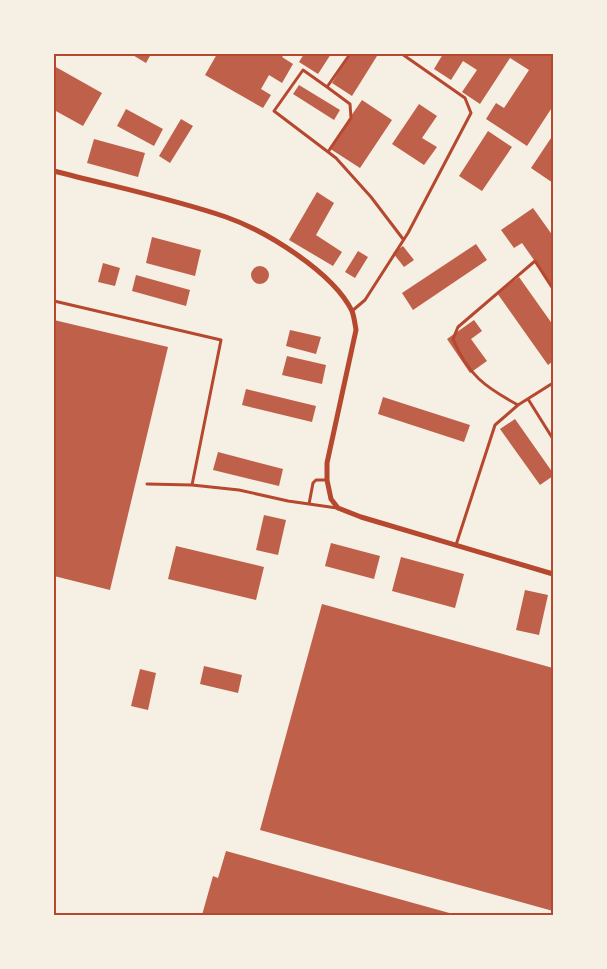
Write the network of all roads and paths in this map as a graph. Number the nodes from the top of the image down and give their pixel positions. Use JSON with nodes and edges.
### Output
{"nodes":[{"id":1,"x":350,"y":54,"type":"edge"},
{"id":2,"x":402,"y":54,"type":"edge"},
{"id":3,"x":327,"y":87,"type":"junction"},
{"id":4,"x":328,"y":152,"type":"junction"},
{"id":5,"x":54,"y":171,"type":"edge"},
{"id":6,"x":404,"y":239,"type":"junction"},
{"id":7,"x":553,"y":289,"type":"edge"},
{"id":8,"x":54,"y":301,"type":"edge"},
{"id":9,"x":352,"y":312,"type":"junction"},
{"id":10,"x":553,"y":383,"type":"edge"},
{"id":11,"x":528,"y":399,"type":"junction"},
{"id":12,"x":518,"y":405,"type":"junction"},
{"id":13,"x":553,"y":439,"type":"edge"},
{"id":14,"x":327,"y":480,"type":"junction"},
{"id":15,"x":147,"y":484,"type":"dead end"},
{"id":16,"x":192,"y":485,"type":"junction"},
{"id":17,"x":310,"y":504,"type":"junction"},
{"id":18,"x":338,"y":508,"type":"junction"},
{"id":19,"x":456,"y":545,"type":"junction"},
{"id":20,"x":553,"y":574,"type":"edge"}],
"edges":[{"from":1,"to":3,"type":"lane"},
{"from":2,"to":6,"type":"lane"},
{"from":3,"to":4,"type":"lane"},
{"from":3,"to":4,"type":"lane"},
{"from":4,"to":6,"type":"lane"},
{"from":5,"to":9,"type":"street"},
{"from":6,"to":9,"type":"lane"},
{"from":7,"to":12,"type":"lane"},
{"from":8,"to":16,"type":"lane"},
{"from":9,"to":14,"type":"street"},
{"from":10,"to":11,"type":"lane"},
{"from":11,"to":12,"type":"lane"},
{"from":11,"to":13,"type":"lane"},
{"from":12,"to":19,"type":"lane"},
{"from":14,"to":17,"type":"lane"},
{"from":14,"to":18,"type":"street"},
{"from":15,"to":16,"type":"lane"},
{"from":16,"to":17,"type":"lane"},
{"from":17,"to":18,"type":"lane"},
{"from":18,"to":19,"type":"street"},
{"from":19,"to":20,"type":"street"}]}
